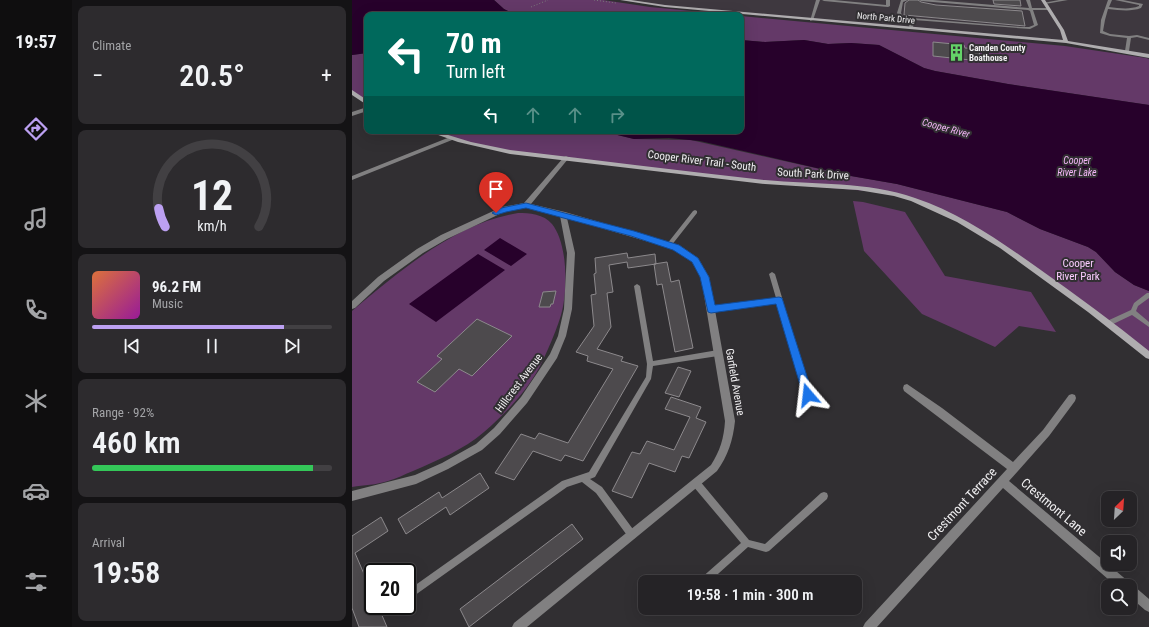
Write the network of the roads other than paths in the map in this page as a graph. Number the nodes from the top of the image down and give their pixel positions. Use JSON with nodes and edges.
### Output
{"nodes":[{"id":1,"x":622,"y":0,"type":"edge"},
{"id":2,"x":818,"y":0,"type":"edge"},
{"id":3,"x":824,"y":0,"type":"edge"},
{"id":4,"x":888,"y":0,"type":"edge"},
{"id":5,"x":906,"y":0,"type":"edge"},
{"id":6,"x":921,"y":0,"type":"edge"},
{"id":7,"x":1028,"y":0,"type":"edge"},
{"id":8,"x":1066,"y":0,"type":"edge"},
{"id":9,"x":1110,"y":0,"type":"edge"},
{"id":10,"x":1117,"y":0,"type":"edge"},
{"id":11,"x":631,"y":1,"type":"edge"},
{"id":12,"x":946,"y":1,"type":"edge"},
{"id":13,"x":1044,"y":1,"type":"edge"},
{"id":14,"x":859,"y":2,"type":"edge"},
{"id":15,"x":970,"y":2,"type":"edge"},
{"id":16,"x":1138,"y":3,"type":"junction"},
{"id":17,"x":1144,"y":3,"type":"dead end"},
{"id":18,"x":1107,"y":8,"type":"junction"},
{"id":19,"x":1030,"y":9,"type":"junction"},
{"id":20,"x":1048,"y":9,"type":"junction"},
{"id":21,"x":728,"y":12,"type":"edge"},
{"id":22,"x":744,"y":14,"type":"edge"},
{"id":23,"x":912,"y":19,"type":"junction"},
{"id":24,"x":811,"y":20,"type":"junction"},
{"id":25,"x":911,"y":28,"type":"junction"},
{"id":26,"x":1129,"y":37,"type":"junction"},
{"id":27,"x":1149,"y":38,"type":"edge"},
{"id":28,"x":1066,"y":42,"type":"junction"},
{"id":29,"x":1127,"y":51,"type":"junction"},
{"id":30,"x":1149,"y":56,"type":"edge"},
{"id":31,"x":352,"y":92,"type":"edge"},
{"id":32,"x":364,"y":101,"type":"edge"},
{"id":33,"x":364,"y":110,"type":"edge"},
{"id":34,"x":352,"y":114,"type":"edge"},
{"id":35,"x":438,"y":134,"type":"edge"},
{"id":36,"x":450,"y":139,"type":"junction"},
{"id":37,"x":566,"y":158,"type":"junction"},
{"id":38,"x":352,"y":178,"type":"edge"},
{"id":39,"x":526,"y":205,"type":"junction"},
{"id":40,"x":695,"y":212,"type":"dead end"},
{"id":41,"x":563,"y":214,"type":"junction"},
{"id":42,"x":669,"y":245,"type":"junction"},
{"id":43,"x":772,"y":274,"type":"dead end"},
{"id":44,"x":637,"y":286,"type":"dead end"},
{"id":45,"x":1149,"y":296,"type":"edge"},
{"id":46,"x":779,"y":300,"type":"junction"},
{"id":47,"x":352,"y":306,"type":"edge"},
{"id":48,"x":711,"y":309,"type":"junction"},
{"id":49,"x":1133,"y":312,"type":"junction"},
{"id":50,"x":1109,"y":323,"type":"junction"},
{"id":51,"x":1149,"y":325,"type":"edge"},
{"id":52,"x":718,"y":353,"type":"junction"},
{"id":53,"x":1149,"y":356,"type":"edge"},
{"id":54,"x":650,"y":364,"type":"junction"},
{"id":55,"x":907,"y":388,"type":"dead end"},
{"id":56,"x":808,"y":395,"type":"dead end"},
{"id":57,"x":1072,"y":398,"type":"dead end"},
{"id":58,"x":1014,"y":469,"type":"junction"},
{"id":59,"x":583,"y":478,"type":"junction"},
{"id":60,"x":1002,"y":481,"type":"junction"},
{"id":61,"x":696,"y":483,"type":"junction"},
{"id":62,"x":352,"y":496,"type":"edge"},
{"id":63,"x":824,"y":496,"type":"dead end"},
{"id":64,"x":632,"y":535,"type":"junction"},
{"id":65,"x":748,"y":543,"type":"junction"},
{"id":66,"x":711,"y":575,"type":"edge"},
{"id":67,"x":1117,"y":579,"type":"edge"},
{"id":68,"x":416,"y":589,"type":"edge"},
{"id":69,"x":1137,"y":596,"type":"edge"},
{"id":70,"x":1149,"y":606,"type":"edge"},
{"id":71,"x":518,"y":627,"type":"edge"},
{"id":72,"x":869,"y":627,"type":"edge"}],
"edges":[{"from":1,"to":11,"type":"street","name":"North Park Drive"},
{"from":2,"to":24,"type":"lane"},
{"from":3,"to":14,"type":"lane"},
{"from":4,"to":14,"type":"lane"},
{"from":5,"to":23,"type":"lane"},
{"from":6,"to":12,"type":"lane"},
{"from":7,"to":19,"type":"lane"},
{"from":8,"to":13,"type":"lane"},
{"from":9,"to":18,"type":"lane"},
{"from":10,"to":16,"type":"lane"},
{"from":11,"to":21,"type":"street","name":"North Park Drive"},
{"from":12,"to":15,"type":"lane"},
{"from":13,"to":20,"type":"street"},
{"from":15,"to":19,"type":"lane"},
{"from":16,"to":17,"type":"lane"},
{"from":16,"to":18,"type":"lane"},
{"from":18,"to":26,"type":"lane"},
{"from":19,"to":20,"type":"lane"},
{"from":19,"to":23,"type":"lane"},
{"from":20,"to":28,"type":"street"},
{"from":22,"to":24,"type":"street","name":"North Park Drive"},
{"from":23,"to":25,"type":"lane"},
{"from":24,"to":25,"type":"street","name":"North Park Drive"},
{"from":25,"to":28,"type":"street","name":"North Park Drive"},
{"from":26,"to":27,"type":"lane"},
{"from":26,"to":29,"type":"lane"},
{"from":28,"to":29,"type":"street","name":"North Park Drive"},
{"from":29,"to":30,"type":"street","name":"North Park Drive"},
{"from":31,"to":32,"type":"street"},
{"from":33,"to":34,"type":"street"},
{"from":35,"to":36,"type":"street","name":"South Park Drive"},
{"from":36,"to":37,"type":"street","name":"South Park Drive"},
{"from":36,"to":38,"type":"street"},
{"from":37,"to":39,"type":"street"},
{"from":37,"to":50,"type":"street","name":"South Park Drive"},
{"from":39,"to":41,"type":"street","name":"Garfield Avenue"},
{"from":39,"to":47,"type":"street"},
{"from":40,"to":42,"type":"lane"},
{"from":41,"to":42,"type":"street","name":"Garfield Avenue"},
{"from":41,"to":62,"type":"street","name":"Hillcrest Avenue"},
{"from":42,"to":48,"type":"street","name":"Garfield Avenue"},
{"from":43,"to":46,"type":"lane"},
{"from":44,"to":54,"type":"lane"},
{"from":45,"to":49,"type":"lane"},
{"from":46,"to":48,"type":"lane"},
{"from":46,"to":56,"type":"lane"},
{"from":48,"to":52,"type":"street","name":"Garfield Avenue"},
{"from":49,"to":50,"type":"lane"},
{"from":49,"to":51,"type":"lane"},
{"from":50,"to":53,"type":"street","name":"South Park Drive"},
{"from":52,"to":54,"type":"lane"},
{"from":52,"to":61,"type":"street","name":"Garfield Avenue"},
{"from":54,"to":59,"type":"lane"},
{"from":55,"to":58,"type":"street","name":"Crestmont Lane"},
{"from":57,"to":58,"type":"street","name":"Crestmont Terrace"},
{"from":58,"to":60,"type":"street","name":"Crestmont Terrace"},
{"from":59,"to":64,"type":"lane"},
{"from":59,"to":68,"type":"lane"},
{"from":60,"to":67,"type":"street","name":"Crestmont Lane"},
{"from":60,"to":72,"type":"street","name":"Crestmont Terrace"},
{"from":61,"to":64,"type":"street","name":"Garfield Avenue"},
{"from":61,"to":65,"type":"lane"},
{"from":63,"to":65,"type":"lane"},
{"from":64,"to":71,"type":"street","name":"Garfield Avenue"},
{"from":65,"to":66,"type":"lane"},
{"from":69,"to":70,"type":"street"}]}
